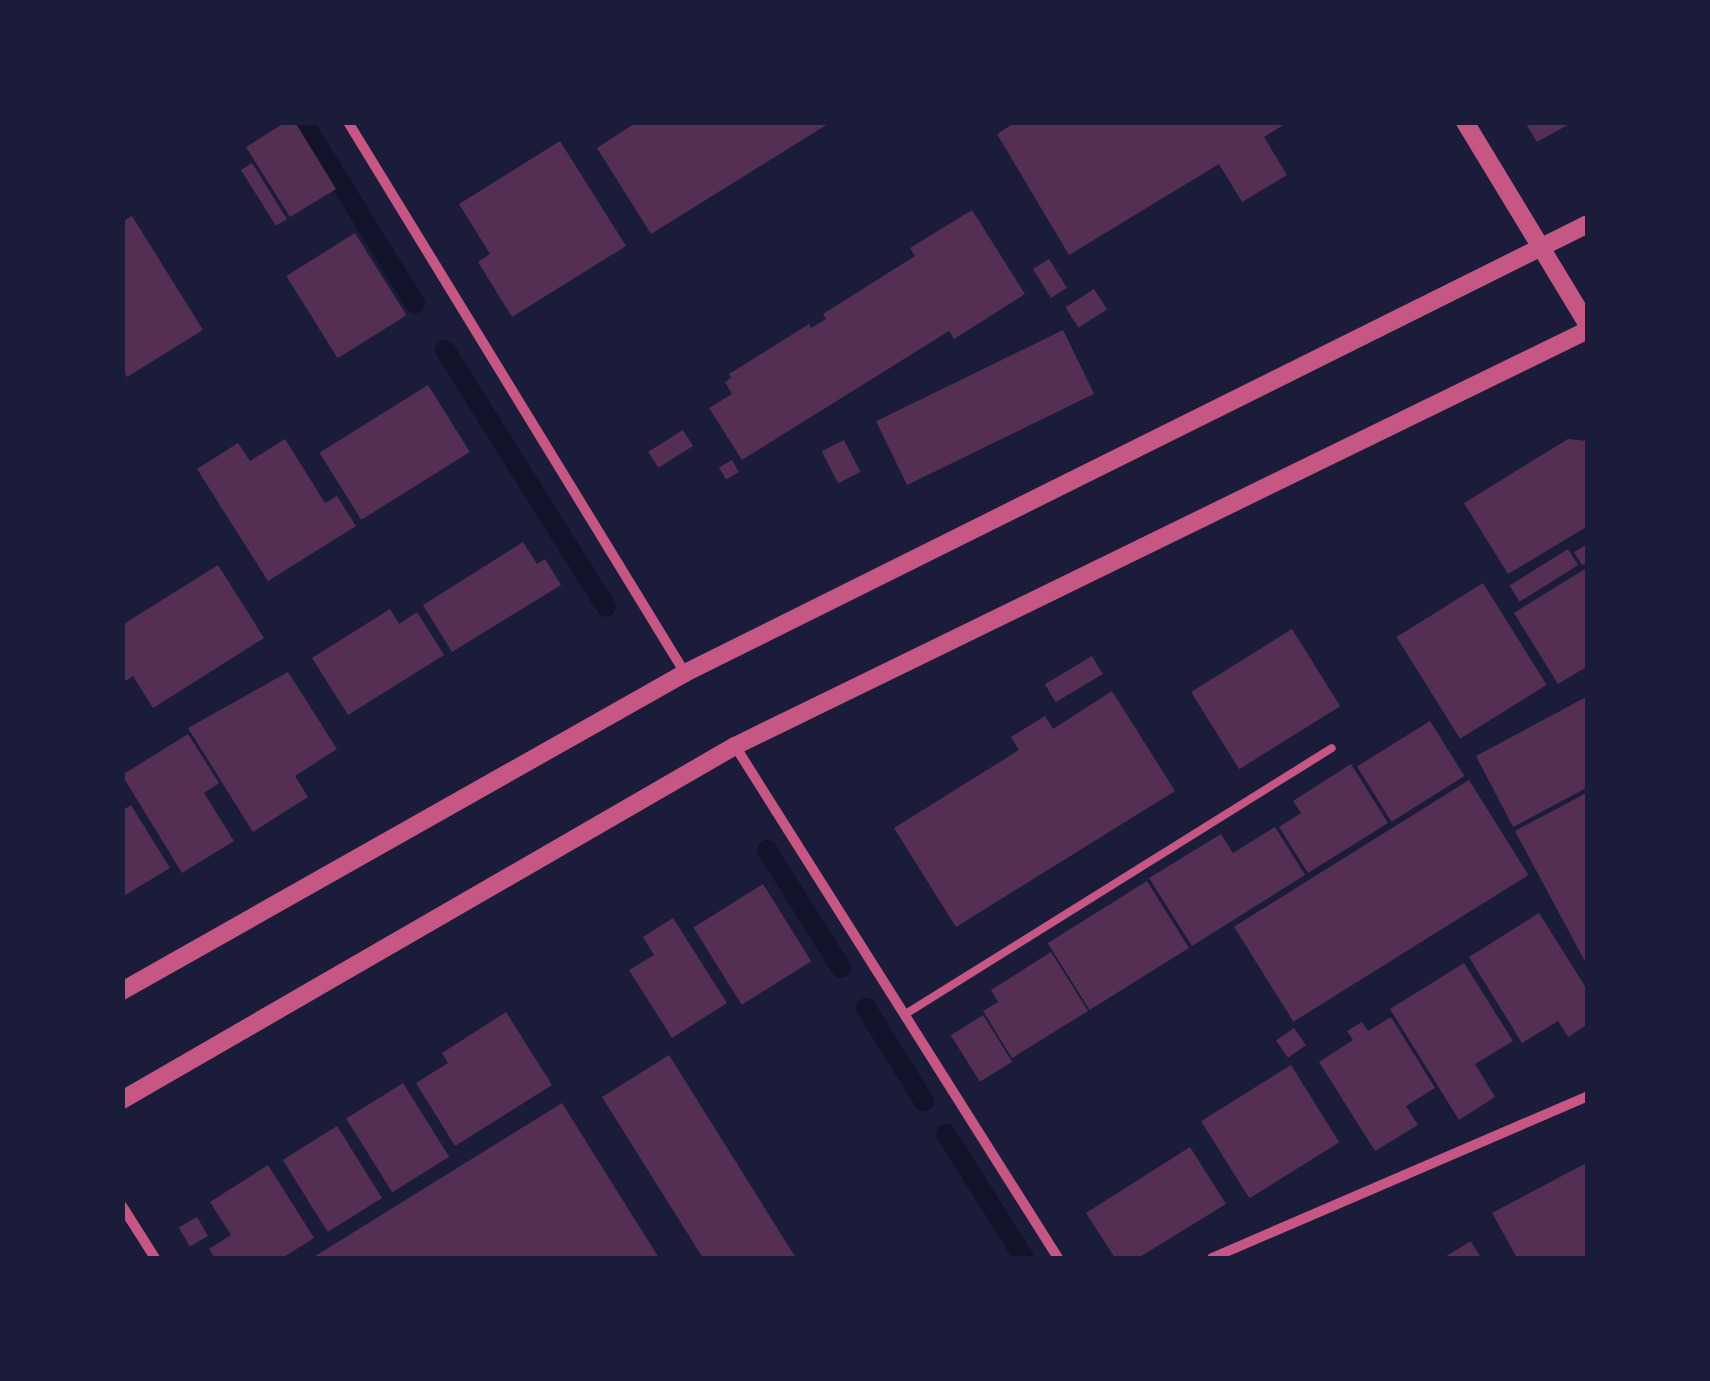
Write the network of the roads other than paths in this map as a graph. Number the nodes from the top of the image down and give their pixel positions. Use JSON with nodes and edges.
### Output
{"nodes":[{"id":1,"x":348,"y":122,"type":"edge"},
{"id":2,"x":1466,"y":122,"type":"edge"},
{"id":3,"x":1588,"y":224,"type":"edge"},
{"id":4,"x":1539,"y":249,"type":"junction"},
{"id":5,"x":1588,"y":327,"type":"edge"},
{"id":6,"x":685,"y":673,"type":"junction"},
{"id":7,"x":735,"y":746,"type":"junction"},
{"id":8,"x":1332,"y":748,"type":"dead end"},
{"id":9,"x":122,"y":991,"type":"edge"},
{"id":10,"x":904,"y":1015,"type":"junction"},
{"id":11,"x":1588,"y":1096,"type":"edge"},
{"id":12,"x":122,"y":1100,"type":"edge"},
{"id":13,"x":122,"y":1206,"type":"edge"},
{"id":14,"x":156,"y":1258,"type":"edge"},
{"id":15,"x":1058,"y":1258,"type":"edge"},
{"id":16,"x":1212,"y":1258,"type":"edge"}],
"edges":[{"from":1,"to":6,"type":"street"},
{"from":2,"to":4,"type":"street"},
{"from":3,"to":4,"type":"street"},
{"from":4,"to":5,"type":"street"},
{"from":4,"to":6,"type":"street"},
{"from":5,"to":7,"type":"street"},
{"from":6,"to":9,"type":"street"},
{"from":7,"to":10,"type":"street"},
{"from":7,"to":12,"type":"street"},
{"from":8,"to":10,"type":"lane"},
{"from":10,"to":15,"type":"street"},
{"from":11,"to":16,"type":"street"},
{"from":13,"to":14,"type":"street"}]}
